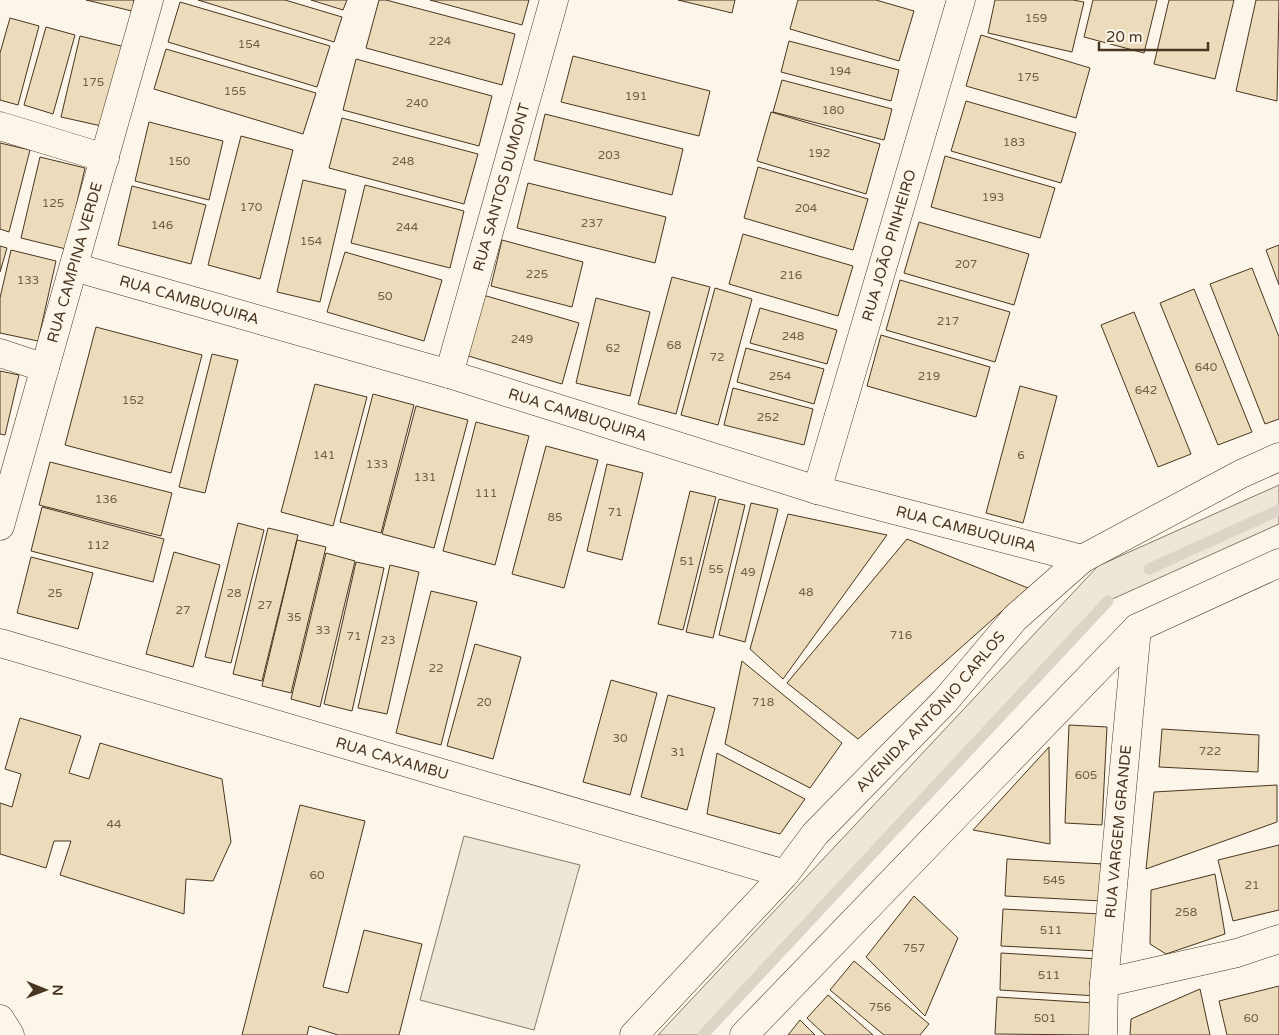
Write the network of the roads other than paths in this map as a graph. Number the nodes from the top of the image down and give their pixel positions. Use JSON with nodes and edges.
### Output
{"nodes":[{"id":1,"x":149,"y":0,"type":"edge"},
{"id":2,"x":554,"y":0,"type":"edge"},
{"id":3,"x":961,"y":0,"type":"edge"},
{"id":4,"x":0,"y":126,"type":"edge"},
{"id":5,"x":105,"y":158,"type":"junction"},
{"id":6,"x":74,"y":268,"type":"junction"},
{"id":7,"x":0,"y":353,"type":"edge"},
{"id":8,"x":45,"y":368,"type":"junction"},
{"id":9,"x":449,"y":374,"type":"junction"},
{"id":10,"x":1279,"y":457,"type":"edge"},
{"id":11,"x":817,"y":490,"type":"junction"},
{"id":12,"x":0,"y":526,"type":"edge"},
{"id":13,"x":1082,"y":559,"type":"junction"},
{"id":14,"x":1279,"y":563,"type":"edge"},
{"id":15,"x":1137,"y":628,"type":"junction"},
{"id":16,"x":0,"y":643,"type":"edge"},
{"id":17,"x":785,"y":874,"type":"junction"},
{"id":18,"x":1279,"y":939,"type":"edge"},
{"id":19,"x":1104,"y":983,"type":"junction"},
{"id":20,"x":0,"y":1019,"type":"edge"},
{"id":21,"x":10,"y":1035,"type":"edge"},
{"id":22,"x":634,"y":1035,"type":"edge"},
{"id":23,"x":744,"y":1035,"type":"edge"},
{"id":24,"x":1103,"y":1035,"type":"edge"}],
"edges":[{"from":1,"to":5,"type":"street","name":"RUA CAMPINA VERDE"},
{"from":2,"to":9,"type":"street","name":"RUA SANTOS DUMONT"},
{"from":3,"to":11,"type":"street","name":"RUA JOÃO PINHEIRO"},
{"from":4,"to":5,"type":"street"},
{"from":5,"to":6,"type":"street","name":"RUA CAMPINA VERDE"},
{"from":6,"to":8,"type":"street","name":"RUA CAMPINA VERDE"},
{"from":6,"to":9,"type":"street","name":"RUA CAMBUQUIRA"},
{"from":7,"to":8,"type":"street"},
{"from":8,"to":12,"type":"street","name":"RUA CAMPINA VERDE"},
{"from":9,"to":11,"type":"street","name":"RUA CAMBUQUIRA"},
{"from":10,"to":13,"type":"street","name":"AVENIDA ANTÔNIO CARLOS"},
{"from":11,"to":13,"type":"street","name":"RUA CAMBUQUIRA"},
{"from":13,"to":17,"type":"street","name":"AVENIDA ANTÔNIO CARLOS"},
{"from":14,"to":15,"type":"street"},
{"from":15,"to":19,"type":"street","name":"RUA VARGEM GRANDE"},
{"from":15,"to":23,"type":"street"},
{"from":16,"to":17,"type":"street","name":"RUA CAXAMBU"},
{"from":17,"to":22,"type":"street","name":"AVENIDA ANTÔNIO CARLOS"},
{"from":18,"to":19,"type":"street"},
{"from":19,"to":24,"type":"street","name":"RUA VARGEM GRANDE"},
{"from":20,"to":21,"type":"street"}]}
